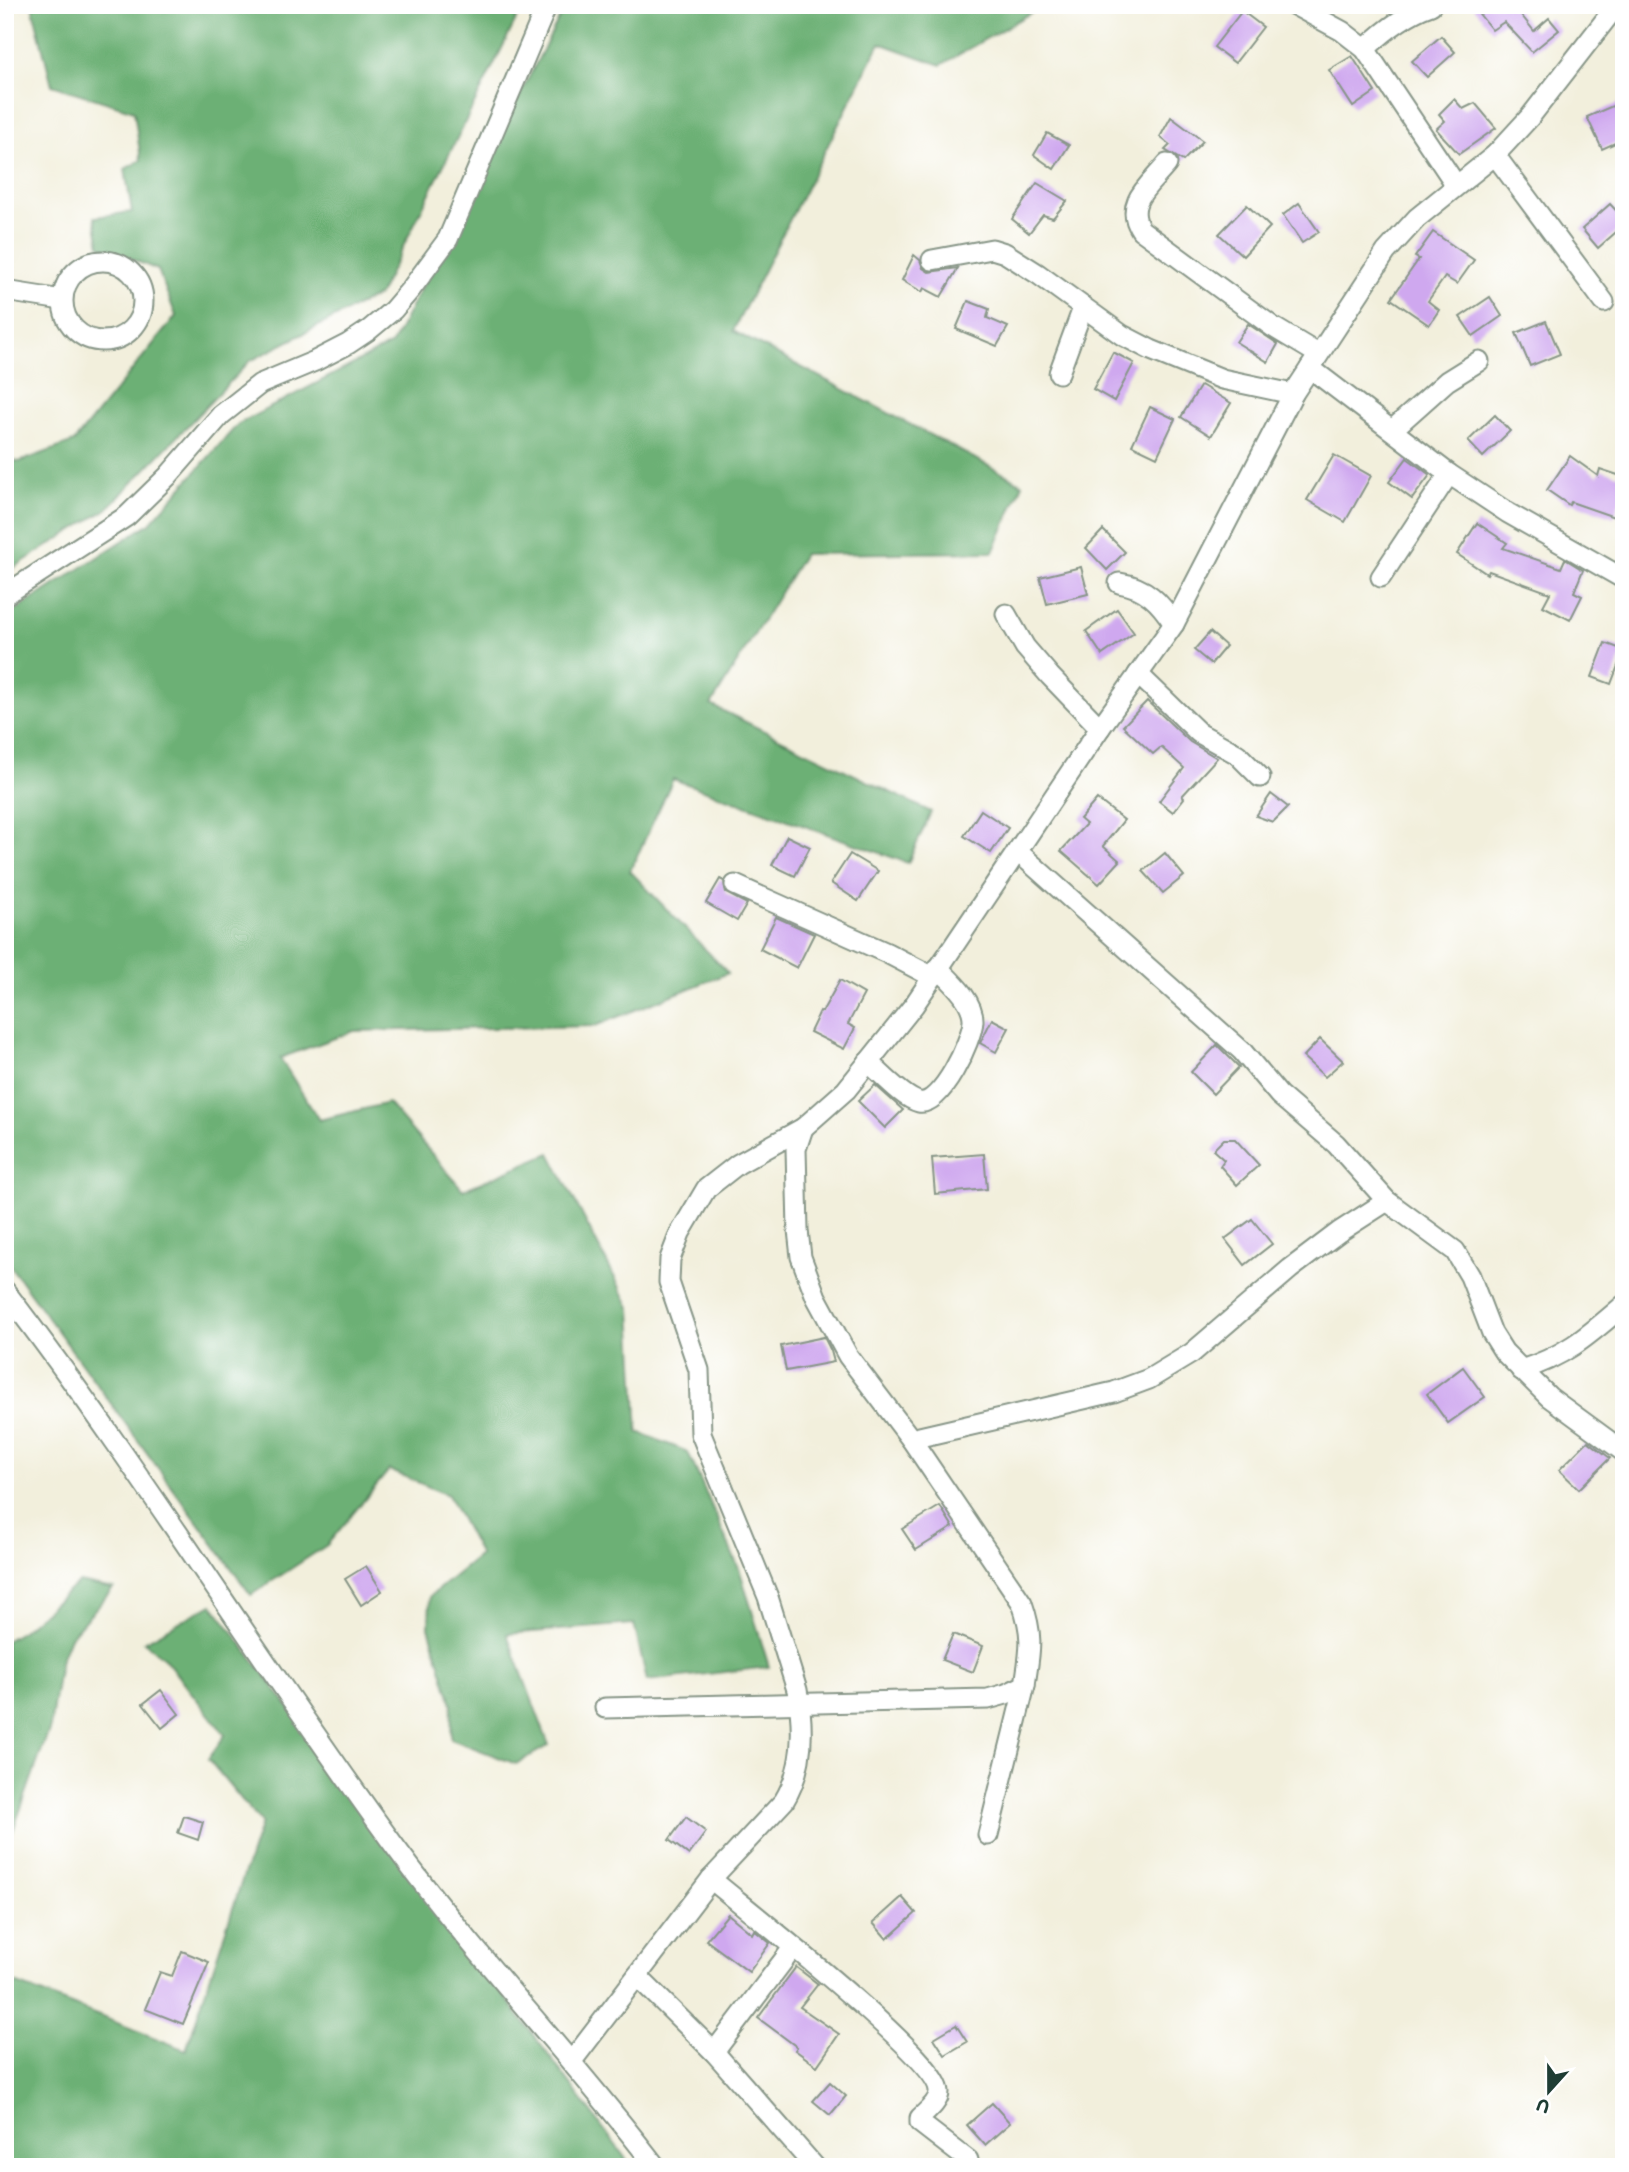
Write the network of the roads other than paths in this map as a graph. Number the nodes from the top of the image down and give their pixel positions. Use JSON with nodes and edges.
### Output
{"nodes":[{"id":1,"x":547,"y":5,"type":"edge"},
{"id":2,"x":1294,"y":5,"type":"edge"},
{"id":3,"x":1431,"y":5,"type":"edge"},
{"id":4,"x":1617,"y":5,"type":"edge"},
{"id":5,"x":1365,"y":49,"type":"junction"},
{"id":6,"x":1495,"y":155,"type":"junction"},
{"id":7,"x":1167,"y":164,"type":"dead end"},
{"id":8,"x":1456,"y":185,"type":"junction"},
{"id":9,"x":932,"y":260,"type":"dead end"},
{"id":10,"x":5,"y":291,"type":"edge"},
{"id":11,"x":62,"y":300,"type":"junction"},
{"id":12,"x":1604,"y":302,"type":"dead end"},
{"id":13,"x":1083,"y":308,"type":"junction"},
{"id":14,"x":1314,"y":361,"type":"junction"},
{"id":15,"x":1479,"y":361,"type":"dead end"},
{"id":16,"x":1059,"y":373,"type":"dead end"},
{"id":17,"x":1293,"y":394,"type":"junction"},
{"id":18,"x":1392,"y":430,"type":"junction"},
{"id":19,"x":1449,"y":474,"type":"junction"},
{"id":20,"x":1381,"y":577,"type":"dead end"},
{"id":21,"x":1624,"y":579,"type":"edge"},
{"id":22,"x":1119,"y":583,"type":"dead end"},
{"id":23,"x":5,"y":595,"type":"edge"},
{"id":24,"x":1006,"y":614,"type":"dead end"},
{"id":25,"x":1174,"y":624,"type":"junction"},
{"id":26,"x":1138,"y":674,"type":"junction"},
{"id":27,"x":1100,"y":728,"type":"junction"},
{"id":28,"x":1260,"y":777,"type":"dead end"},
{"id":29,"x":1017,"y":851,"type":"junction"},
{"id":30,"x":735,"y":886,"type":"dead end"},
{"id":31,"x":935,"y":973,"type":"junction"},
{"id":32,"x":868,"y":1062,"type":"junction"},
{"id":33,"x":803,"y":1128,"type":"junction"},
{"id":34,"x":1387,"y":1201,"type":"junction"},
{"id":35,"x":5,"y":1291,"type":"edge"},
{"id":36,"x":1624,"y":1305,"type":"edge"},
{"id":37,"x":1521,"y":1370,"type":"junction"},
{"id":38,"x":911,"y":1440,"type":"junction"},
{"id":39,"x":1624,"y":1452,"type":"edge"},
{"id":40,"x":1024,"y":1685,"type":"junction"},
{"id":41,"x":800,"y":1704,"type":"junction"},
{"id":42,"x":605,"y":1708,"type":"dead end"},
{"id":43,"x":988,"y":1835,"type":"dead end"},
{"id":44,"x":711,"y":1879,"type":"junction"},
{"id":45,"x":793,"y":1948,"type":"junction"},
{"id":46,"x":637,"y":1976,"type":"junction"},
{"id":47,"x":714,"y":2052,"type":"junction"},
{"id":48,"x":572,"y":2061,"type":"junction"},
{"id":49,"x":968,"y":2160,"type":"dead end"},
{"id":50,"x":656,"y":2167,"type":"edge"},
{"id":51,"x":815,"y":2167,"type":"edge"}],
"edges":[{"from":1,"to":23,"type":"street"},
{"from":2,"to":5,"type":"street"},
{"from":3,"to":5,"type":"street"},
{"from":4,"to":6,"type":"street"},
{"from":5,"to":8,"type":"street"},
{"from":6,"to":8,"type":"street"},
{"from":6,"to":12,"type":"street"},
{"from":7,"to":14,"type":"street"},
{"from":8,"to":14,"type":"street"},
{"from":9,"to":13,"type":"street"},
{"from":10,"to":11,"type":"street"},
{"from":11,"to":11,"type":"street"},
{"from":13,"to":16,"type":"street"},
{"from":13,"to":17,"type":"street"},
{"from":14,"to":17,"type":"street"},
{"from":14,"to":18,"type":"street"},
{"from":15,"to":18,"type":"street"},
{"from":17,"to":25,"type":"street"},
{"from":18,"to":19,"type":"street"},
{"from":19,"to":20,"type":"street"},
{"from":19,"to":21,"type":"street"},
{"from":22,"to":25,"type":"street"},
{"from":24,"to":27,"type":"street"},
{"from":25,"to":26,"type":"street"},
{"from":26,"to":27,"type":"street"},
{"from":26,"to":28,"type":"street"},
{"from":27,"to":29,"type":"street"},
{"from":29,"to":31,"type":"street"},
{"from":29,"to":34,"type":"street"},
{"from":30,"to":31,"type":"street"},
{"from":31,"to":32,"type":"street"},
{"from":31,"to":32,"type":"street"},
{"from":32,"to":33,"type":"street"},
{"from":33,"to":38,"type":"street"},
{"from":33,"to":41,"type":"street"},
{"from":34,"to":37,"type":"street"},
{"from":34,"to":38,"type":"street"},
{"from":35,"to":48,"type":"street"},
{"from":36,"to":37,"type":"street"},
{"from":37,"to":39,"type":"street"},
{"from":38,"to":40,"type":"street"},
{"from":40,"to":41,"type":"street"},
{"from":40,"to":43,"type":"street"},
{"from":41,"to":42,"type":"street"},
{"from":41,"to":44,"type":"street"},
{"from":44,"to":45,"type":"street"},
{"from":44,"to":46,"type":"street"},
{"from":45,"to":47,"type":"street"},
{"from":45,"to":49,"type":"street"},
{"from":46,"to":47,"type":"street"},
{"from":46,"to":48,"type":"street"},
{"from":47,"to":51,"type":"street"},
{"from":48,"to":50,"type":"street"}]}
